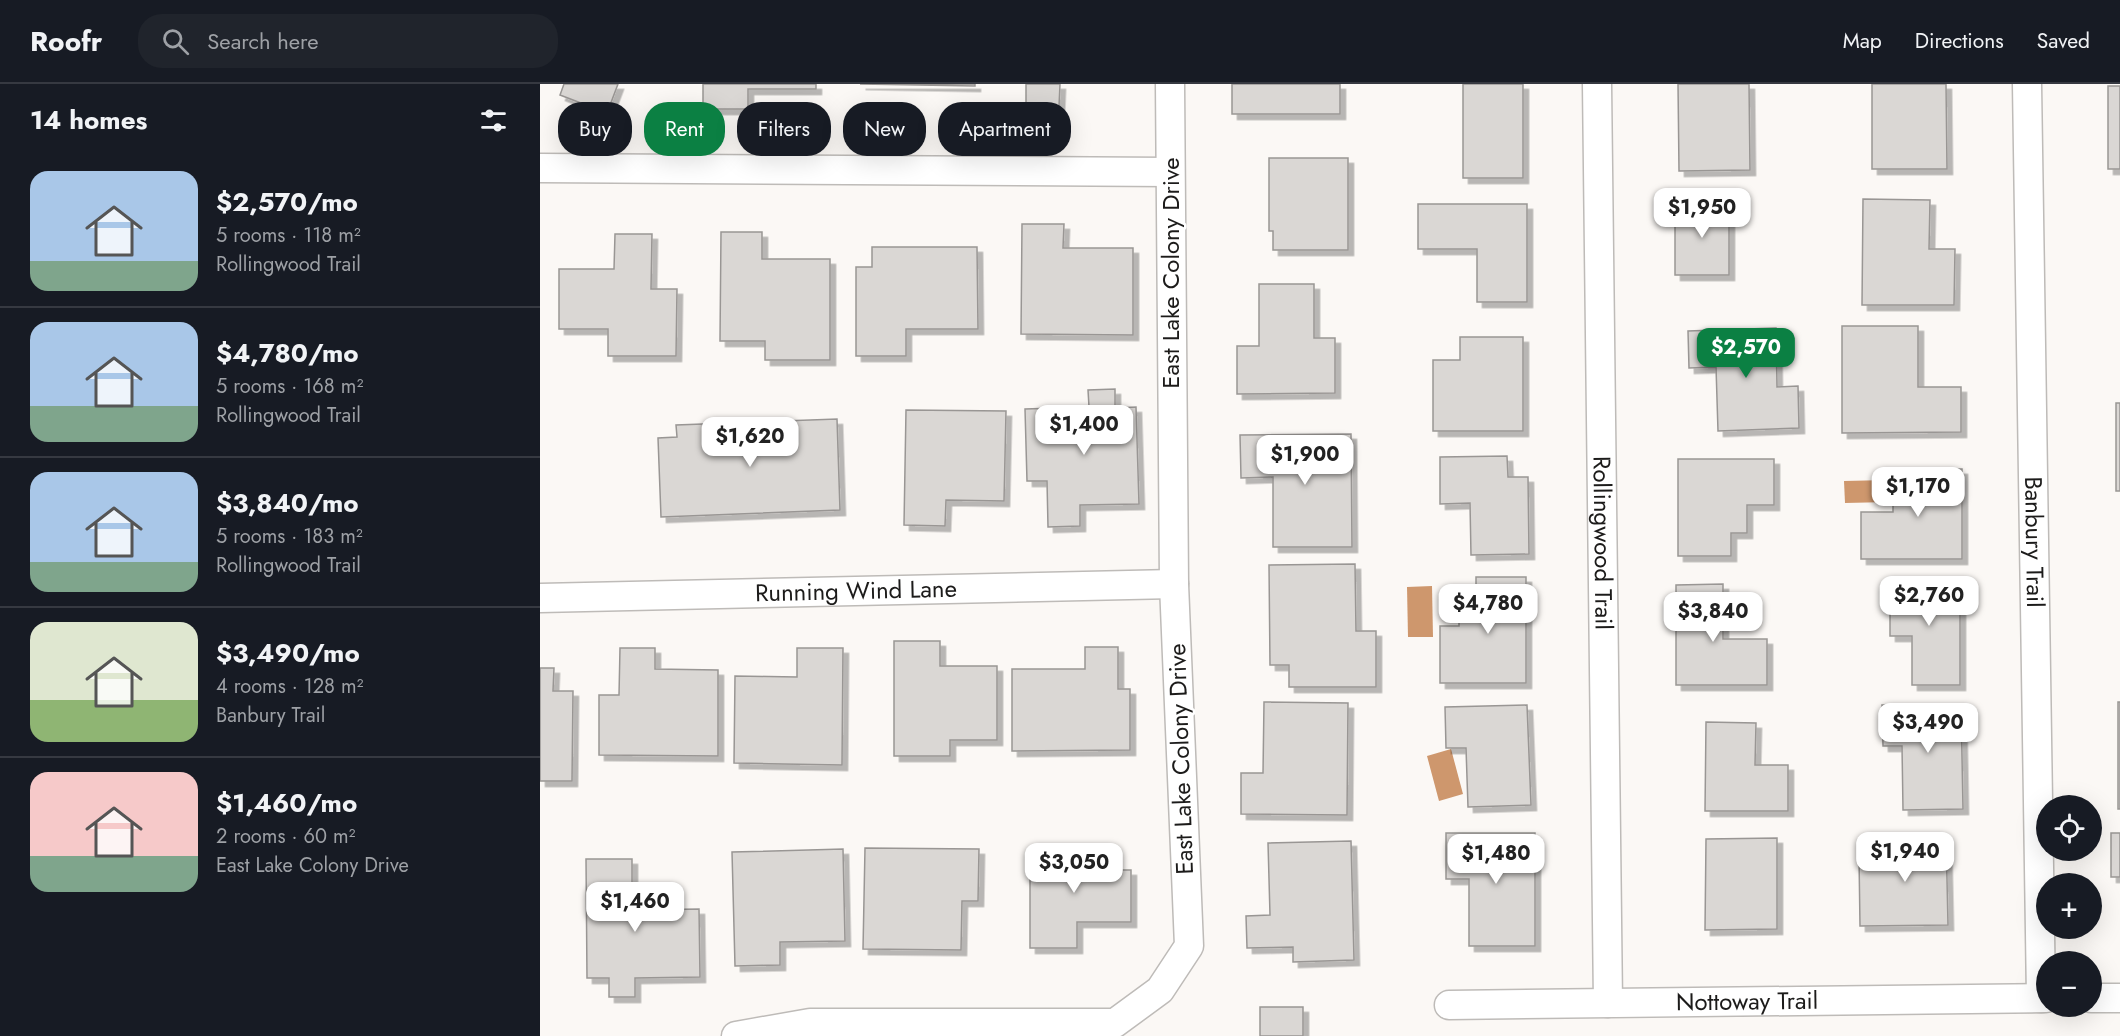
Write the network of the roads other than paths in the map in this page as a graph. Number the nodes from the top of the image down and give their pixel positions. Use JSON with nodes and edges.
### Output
{"nodes":[{"id":1,"x":1170,"y":84,"type":"edge"},
{"id":2,"x":1597,"y":84,"type":"edge"},
{"id":3,"x":2027,"y":84,"type":"edge"},
{"id":4,"x":540,"y":168,"type":"edge"},
{"id":5,"x":1170,"y":172,"type":"junction"},
{"id":6,"x":1174,"y":584,"type":"junction"},
{"id":7,"x":540,"y":598,"type":"edge"},
{"id":8,"x":2042,"y":951,"type":"edge"},
{"id":9,"x":2036,"y":998,"type":"edge"},
{"id":10,"x":2102,"y":998,"type":"edge"},
{"id":11,"x":2120,"y":998,"type":"edge"},
{"id":12,"x":1608,"y":1003,"type":"junction"},
{"id":13,"x":1449,"y":1005,"type":"dead end"},
{"id":14,"x":736,"y":1036,"type":"edge"}],
"edges":[{"from":1,"to":5,"type":"street","name":"East Lake Colony Drive"},
{"from":2,"to":12,"type":"street","name":"Rollingwood Trail"},
{"from":3,"to":8,"type":"street","name":"Banbury Trail"},
{"from":4,"to":5,"type":"street"},
{"from":5,"to":6,"type":"street","name":"East Lake Colony Drive"},
{"from":6,"to":7,"type":"street","name":"Running Wind Lane"},
{"from":6,"to":14,"type":"street","name":"East Lake Colony Drive"},
{"from":9,"to":12,"type":"street","name":"Nottoway Trail"},
{"from":10,"to":11,"type":"street"},
{"from":12,"to":13,"type":"street","name":"Nottoway Trail"}]}
